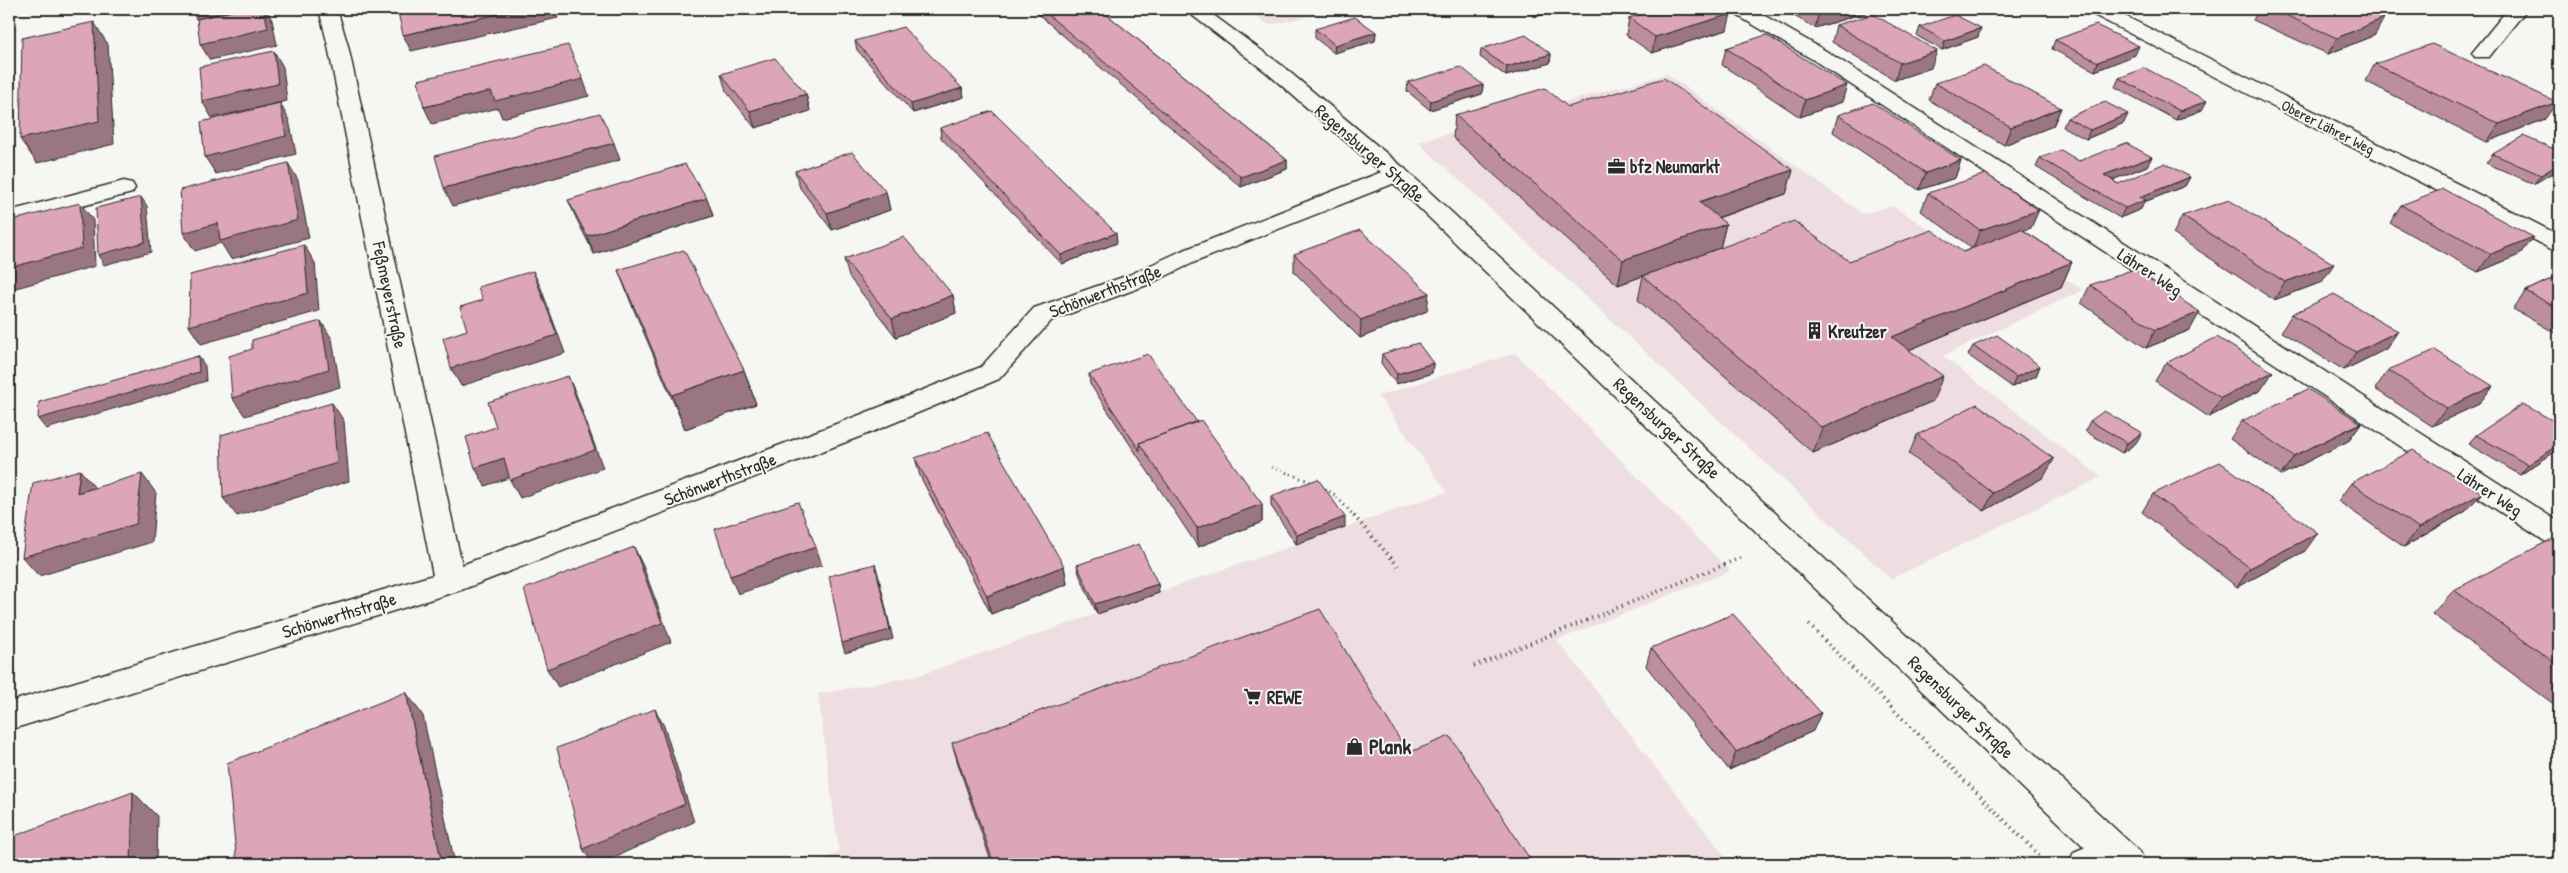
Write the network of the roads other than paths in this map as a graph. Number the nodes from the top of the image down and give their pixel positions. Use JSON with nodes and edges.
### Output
{"nodes":[{"id":1,"x":328,"y":9,"type":"edge"},
{"id":2,"x":1193,"y":9,"type":"edge"},
{"id":3,"x":1740,"y":9,"type":"edge"},
{"id":4,"x":2097,"y":9,"type":"edge"},
{"id":5,"x":2518,"y":9,"type":"edge"},
{"id":6,"x":2482,"y":53,"type":"dead end"},
{"id":7,"x":1397,"y":174,"type":"junction"},
{"id":8,"x":124,"y":188,"type":"dead end"},
{"id":9,"x":9,"y":218,"type":"edge"},
{"id":10,"x":2559,"y":244,"type":"edge"},
{"id":11,"x":2559,"y":536,"type":"edge"},
{"id":12,"x":450,"y":582,"type":"junction"},
{"id":13,"x":9,"y":716,"type":"edge"},
{"id":14,"x":2109,"y":860,"type":"edge"}],
"edges":[{"from":1,"to":12,"type":"street","name":"Feßmeyerstraße"},
{"from":2,"to":7,"type":"street","name":"Regensburger Straße"},
{"from":3,"to":11,"type":"street","name":"Lährer Weg"},
{"from":4,"to":10,"type":"street","name":"Oberer Lährer Weg"},
{"from":5,"to":6,"type":"street"},
{"from":7,"to":12,"type":"street","name":"Schönwerthstraße"},
{"from":7,"to":14,"type":"street","name":"Regensburger Straße"},
{"from":8,"to":9,"type":"street"},
{"from":12,"to":13,"type":"street","name":"Schönwerthstraße"}]}
